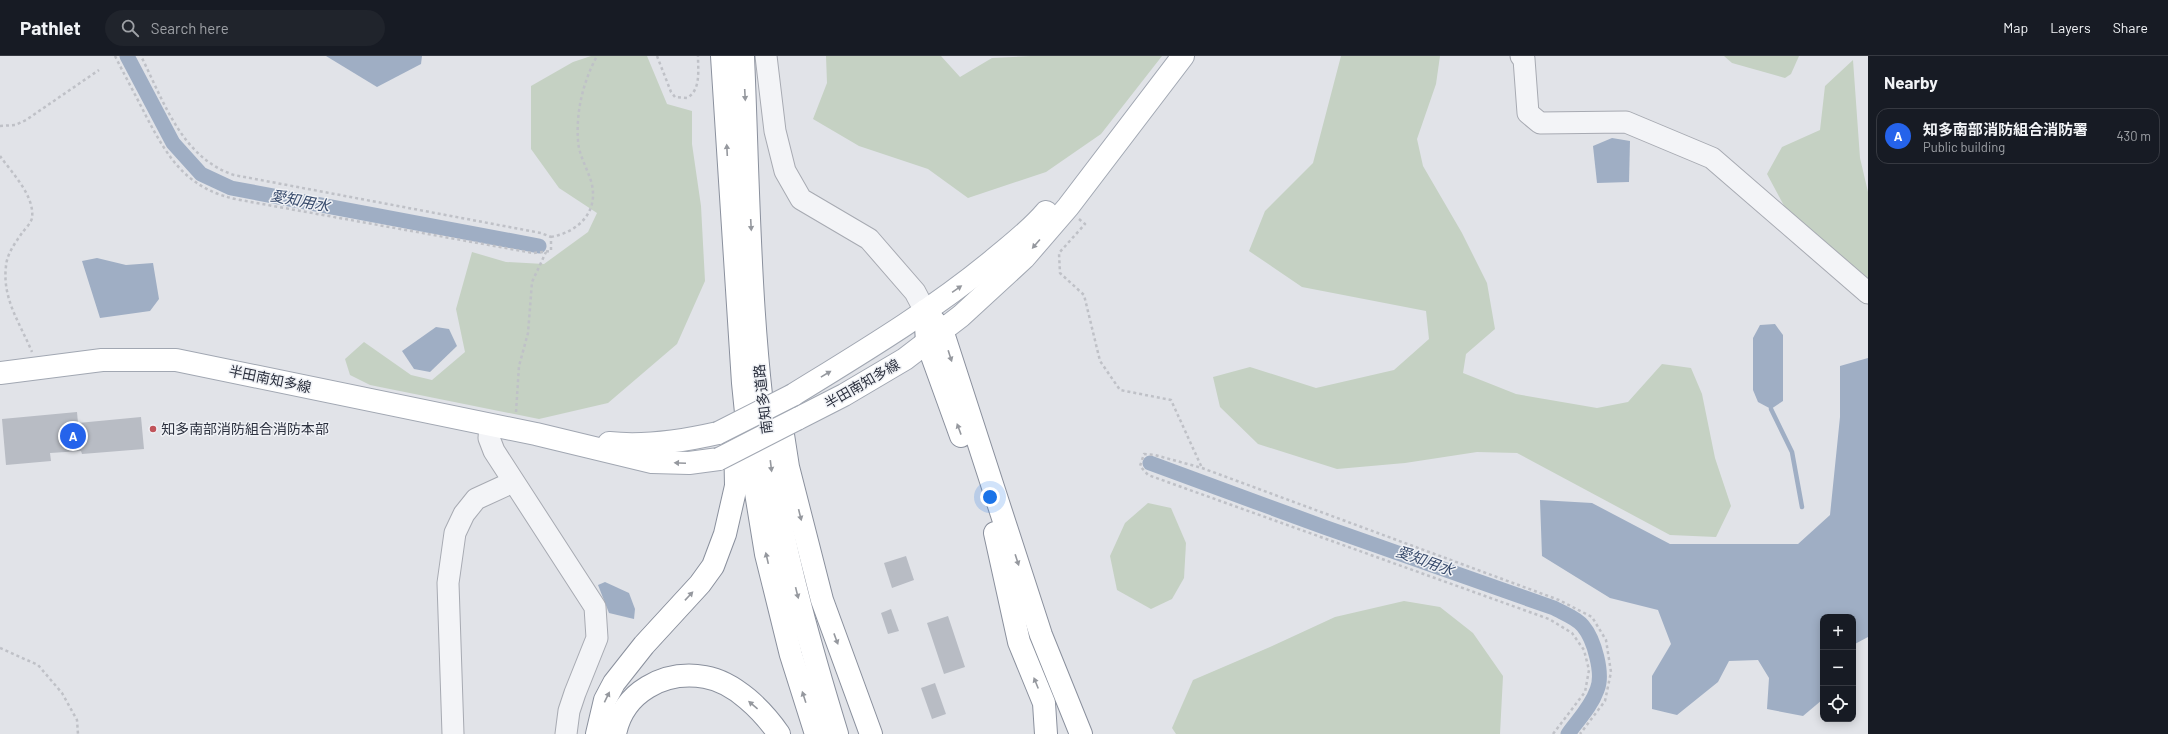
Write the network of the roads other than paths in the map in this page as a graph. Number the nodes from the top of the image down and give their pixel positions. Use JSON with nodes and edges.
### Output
{"nodes":[{"id":1,"x":722,"y":56,"type":"edge"},
{"id":2,"x":743,"y":56,"type":"edge"},
{"id":3,"x":766,"y":56,"type":"edge"},
{"id":4,"x":1183,"y":56,"type":"edge"},
{"id":5,"x":1521,"y":56,"type":"edge"},
{"id":6,"x":1112,"y":147,"type":"junction"},
{"id":7,"x":729,"y":173,"type":"junction"},
{"id":8,"x":1868,"y":293,"type":"edge"},
{"id":9,"x":925,"y":311,"type":"junction"},
{"id":10,"x":934,"y":336,"type":"junction"},
{"id":11,"x":757,"y":344,"type":"junction"},
{"id":12,"x":0,"y":373,"type":"edge"},
{"id":13,"x":490,"y":426,"type":"junction"},
{"id":14,"x":536,"y":434,"type":"junction"},
{"id":15,"x":514,"y":482,"type":"junction"},
{"id":16,"x":1067,"y":696,"type":"junction"},
{"id":17,"x":1044,"y":703,"type":"junction"},
{"id":18,"x":453,"y":734,"type":"edge"},
{"id":19,"x":566,"y":734,"type":"edge"},
{"id":20,"x":597,"y":734,"type":"edge"},
{"id":21,"x":615,"y":734,"type":"edge"},
{"id":22,"x":779,"y":734,"type":"edge"},
{"id":23,"x":816,"y":734,"type":"edge"},
{"id":24,"x":837,"y":734,"type":"edge"},
{"id":25,"x":871,"y":734,"type":"edge"},
{"id":26,"x":1046,"y":734,"type":"edge"},
{"id":27,"x":1060,"y":734,"type":"edge"},
{"id":28,"x":1081,"y":734,"type":"edge"},
{"id":29,"x":1092,"y":734,"type":"edge"}],
"edges":[{"from":7,"to":1,"type":"main road","name":"南知多道路","one_way":true},
{"from":2,"to":11,"type":"main road","name":"南知多道路","one_way":true},
{"from":3,"to":9,"type":"street"},
{"from":4,"to":6,"type":"main road","name":"半田南知多線"},
{"from":5,"to":8,"type":"street"},
{"from":9,"to":6,"type":"main road","name":"半田南知多線","one_way":true},
{"from":6,"to":10,"type":"main road","name":"半田南知多線","one_way":true},
{"from":20,"to":7,"type":"main road","one_way":true},
{"from":23,"to":7,"type":"main road","name":"南知多道路","one_way":true},
{"from":9,"to":10,"type":"main road"},
{"from":14,"to":9,"type":"main road","name":"半田南知多線","one_way":true,"bridge":true},
{"from":10,"to":14,"type":"main road","name":"半田南知多線","one_way":true,"bridge":true},
{"from":10,"to":16,"type":"main road","one_way":true},
{"from":17,"to":10,"type":"main road","one_way":true},
{"from":11,"to":24,"type":"main road","name":"南知多道路","one_way":true},
{"from":11,"to":25,"type":"main road","one_way":true},
{"from":12,"to":13,"type":"main road","name":"半田南知多線"},
{"from":13,"to":14,"type":"main road","name":"半田南知多線"},
{"from":13,"to":15,"type":"street"},
{"from":15,"to":18,"type":"street"},
{"from":15,"to":19,"type":"street"},
{"from":16,"to":28,"type":"main road"},
{"from":16,"to":29,"type":"main road"},
{"from":17,"to":26,"type":"main road"},
{"from":17,"to":27,"type":"main road"},
{"from":22,"to":21,"type":"main road","one_way":true}]}
